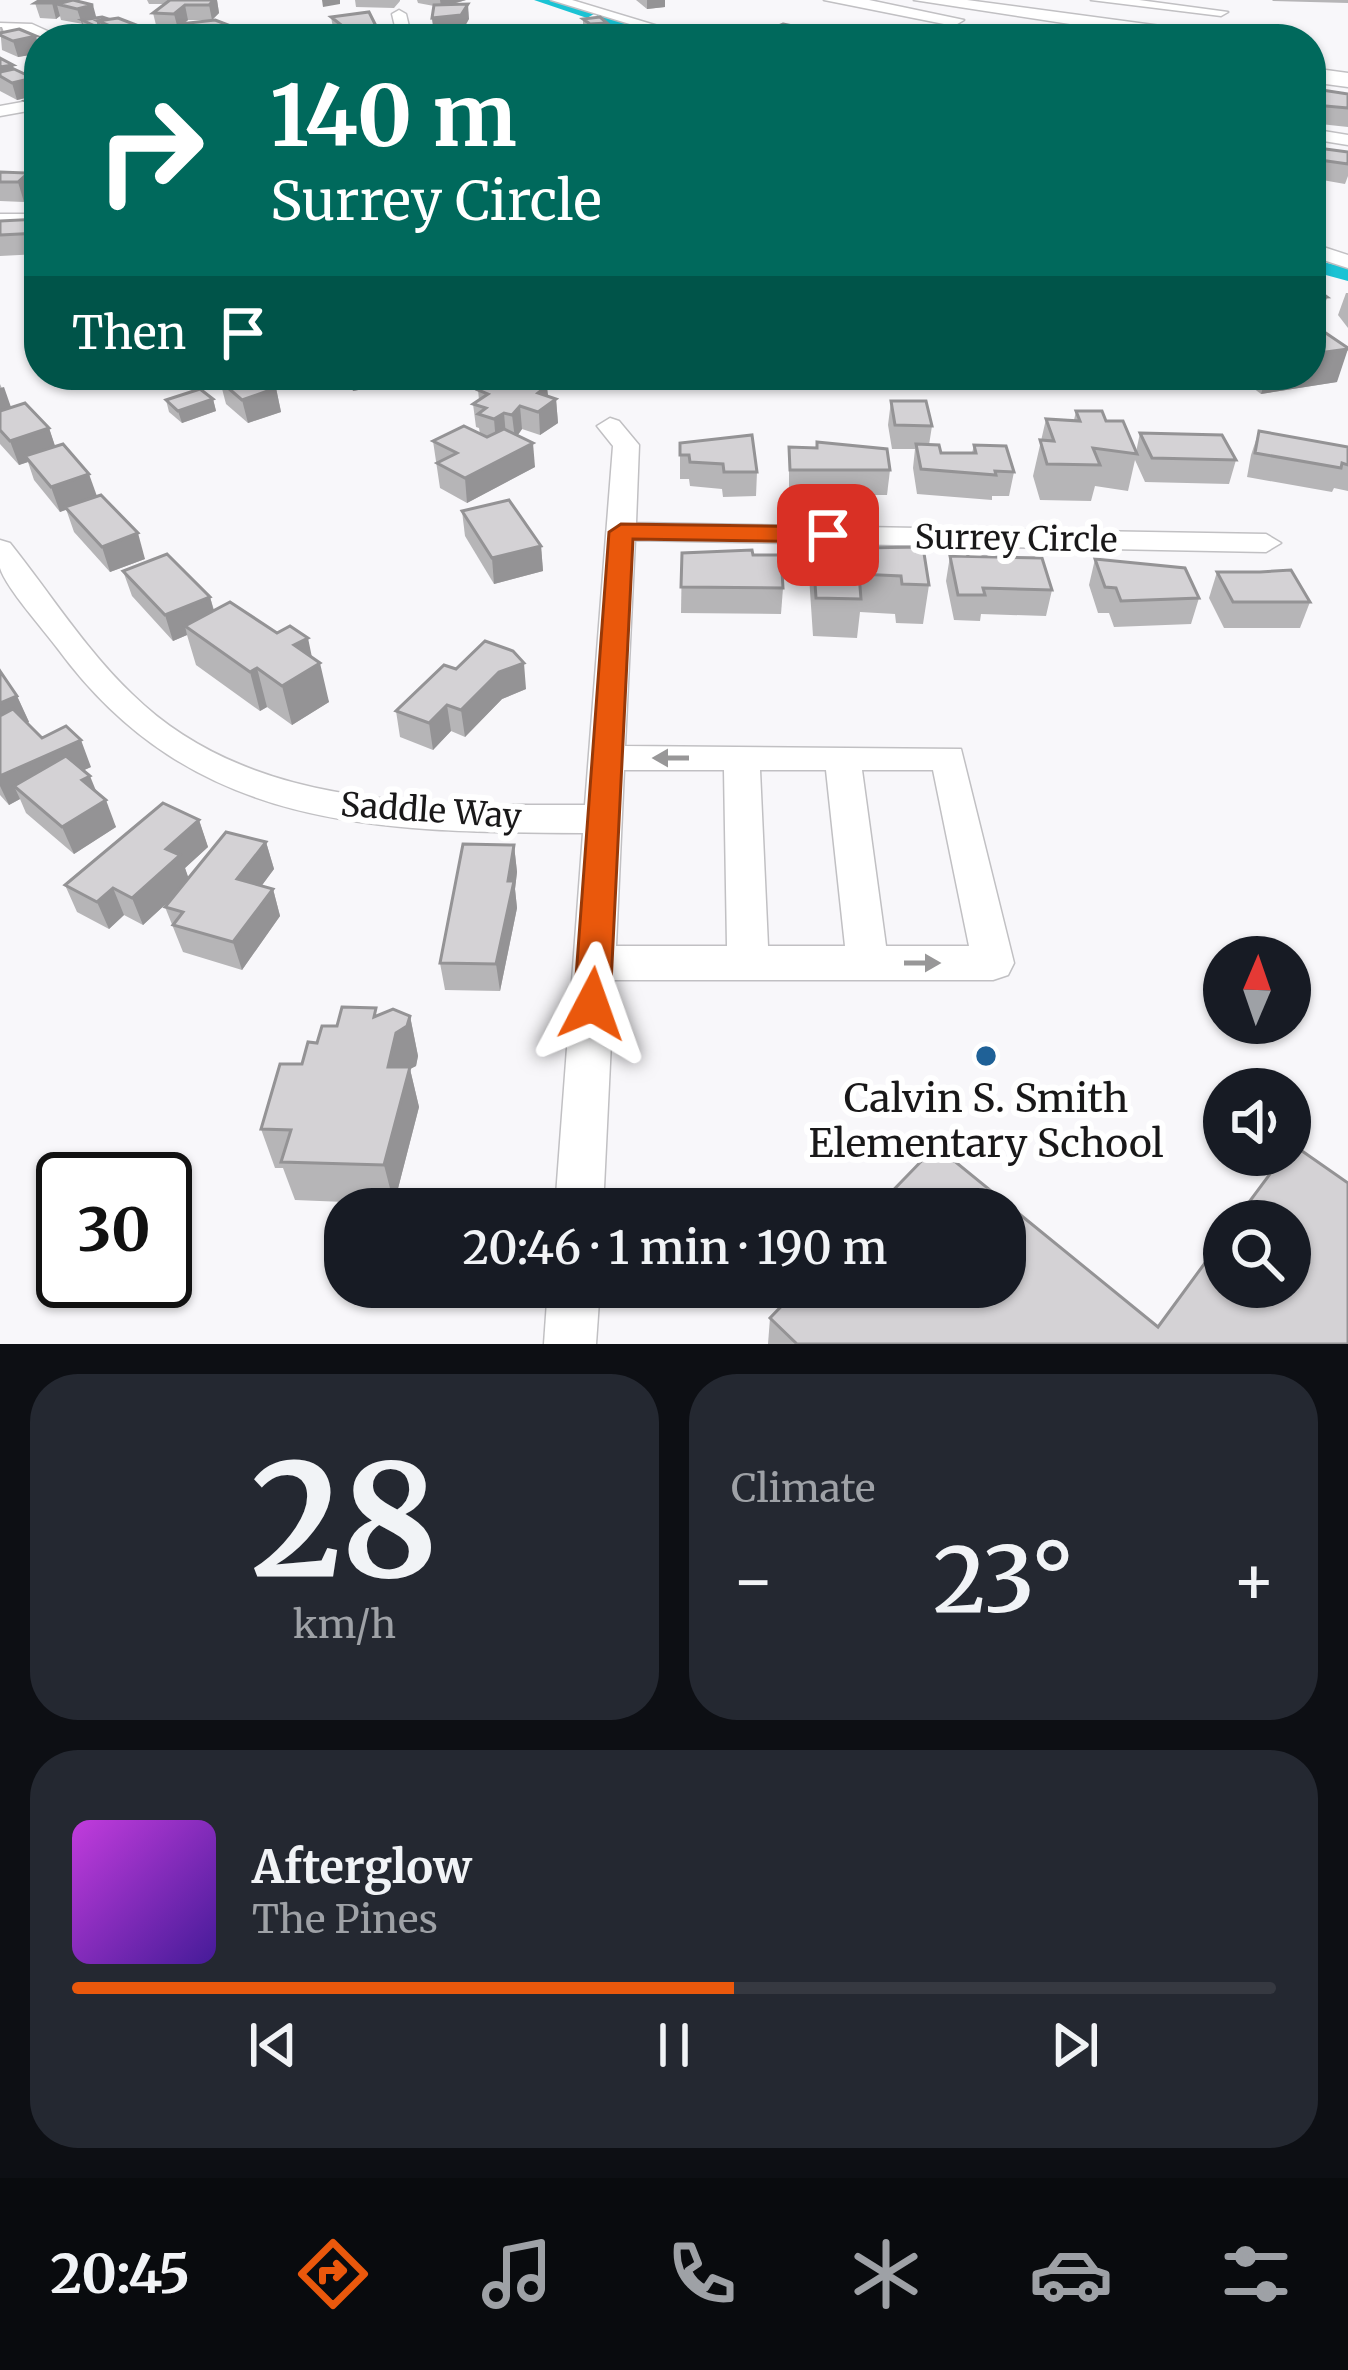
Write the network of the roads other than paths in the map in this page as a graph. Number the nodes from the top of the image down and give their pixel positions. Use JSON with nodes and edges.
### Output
{"nodes":[{"id":1,"x":559,"y":0,"type":"edge"},
{"id":2,"x":834,"y":0,"type":"edge"},
{"id":3,"x":924,"y":0,"type":"edge"},
{"id":4,"x":1098,"y":0,"type":"edge"},
{"id":5,"x":1215,"y":0,"type":"edge"},
{"id":6,"x":399,"y":14,"type":"dead end"},
{"id":7,"x":401,"y":24,"type":"edge"},
{"id":8,"x":642,"y":24,"type":"edge"},
{"id":9,"x":991,"y":24,"type":"edge"},
{"id":10,"x":1102,"y":24,"type":"edge"},
{"id":11,"x":610,"y":426,"type":"dead end"},
{"id":12,"x":621,"y":532,"type":"junction"},
{"id":13,"x":1266,"y":543,"type":"dead end"},
{"id":14,"x":0,"y":549,"type":"edge"},
{"id":15,"x":610,"y":758,"type":"junction"},
{"id":16,"x":742,"y":758,"type":"junction"},
{"id":17,"x":842,"y":758,"type":"junction"},
{"id":18,"x":603,"y":818,"type":"junction"},
{"id":19,"x":595,"y":963,"type":"junction"},
{"id":20,"x":748,"y":963,"type":"junction"},
{"id":21,"x":868,"y":964,"type":"junction"},
{"id":22,"x":580,"y":1188,"type":"edge"},
{"id":23,"x":573,"y":1308,"type":"edge"},
{"id":24,"x":570,"y":1344,"type":"edge"}],
"edges":[{"from":1,"to":8,"type":"street"},
{"from":2,"to":9,"type":"highway"},
{"from":3,"to":10,"type":"highway"},
{"from":4,"to":5,"type":"street"},
{"from":6,"to":7,"type":"street"},
{"from":11,"to":12,"type":"street"},
{"from":12,"to":13,"type":"street","name":"Surrey Circle"},
{"from":12,"to":15,"type":"street"},
{"from":14,"to":18,"type":"street","name":"Saddle Way"},
{"from":16,"to":15,"type":"street","one_way":true},
{"from":15,"to":18,"type":"street"},
{"from":16,"to":17,"type":"street"},
{"from":16,"to":20,"type":"street"},
{"from":17,"to":21,"type":"street"},
{"from":21,"to":17,"type":"street","one_way":true},
{"from":18,"to":19,"type":"street"},
{"from":19,"to":20,"type":"street"},
{"from":19,"to":22,"type":"street"},
{"from":20,"to":21,"type":"street"},
{"from":23,"to":24,"type":"street"}]}
